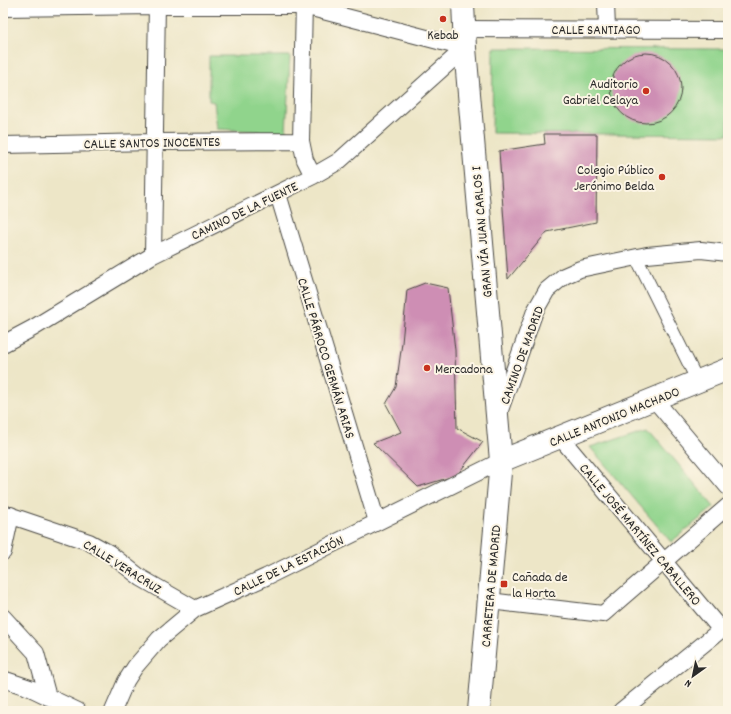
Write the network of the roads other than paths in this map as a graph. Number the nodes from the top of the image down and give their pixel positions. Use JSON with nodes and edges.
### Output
{"nodes":[{"id":1,"x":463,"y":3,"type":"edge"},
{"id":2,"x":606,"y":3,"type":"edge"},
{"id":3,"x":156,"y":4,"type":"edge"},
{"id":4,"x":304,"y":4,"type":"edge"},
{"id":5,"x":3,"y":8,"type":"edge"},
{"id":6,"x":607,"y":29,"type":"junction"},
{"id":7,"x":728,"y":30,"type":"edge"},
{"id":8,"x":464,"y":39,"type":"junction"},
{"id":9,"x":155,"y":142,"type":"junction"},
{"id":10,"x":301,"y":142,"type":"junction"},
{"id":11,"x":3,"y":145,"type":"edge"},
{"id":12,"x":313,"y":176,"type":"junction"},
{"id":13,"x":278,"y":194,"type":"junction"},
{"id":14,"x":728,"y":253,"type":"edge"},
{"id":15,"x":153,"y":255,"type":"junction"},
{"id":16,"x":636,"y":257,"type":"junction"},
{"id":17,"x":3,"y":344,"type":"edge"},
{"id":18,"x":728,"y":369,"type":"edge"},
{"id":19,"x":698,"y":382,"type":"junction"},
{"id":20,"x":654,"y":400,"type":"junction"},
{"id":21,"x":497,"y":418,"type":"junction"},
{"id":22,"x":560,"y":438,"type":"junction"},
{"id":23,"x":501,"y":461,"type":"junction"},
{"id":24,"x":728,"y":487,"type":"edge"},
{"id":25,"x":728,"y":506,"type":"edge"},
{"id":26,"x":7,"y":514,"type":"edge"},
{"id":27,"x":377,"y":522,"type":"junction"},
{"id":28,"x":3,"y":552,"type":"edge"},
{"id":29,"x":664,"y":561,"type":"junction"},
{"id":30,"x":489,"y":601,"type":"junction"},
{"id":31,"x":195,"y":609,"type":"junction"},
{"id":32,"x":3,"y":617,"type":"edge"},
{"id":33,"x":724,"y":627,"type":"edge"},
{"id":34,"x":3,"y":679,"type":"edge"},
{"id":35,"x":48,"y":697,"type":"junction"},
{"id":36,"x":78,"y":711,"type":"edge"},
{"id":37,"x":113,"y":711,"type":"edge"},
{"id":38,"x":479,"y":711,"type":"edge"},
{"id":39,"x":621,"y":711,"type":"edge"}],
"edges":[{"from":1,"to":8,"type":"main road","name":"GRAN VÍA JUAN CARLOS I"},
{"from":2,"to":6,"type":"street"},
{"from":3,"to":4,"type":"street","name":"CALLE SANTIAGO"},
{"from":3,"to":5,"type":"street","name":"CALLE SANTIAGO"},
{"from":3,"to":9,"type":"street"},
{"from":4,"to":8,"type":"street","name":"CALLE SANTIAGO"},
{"from":4,"to":10,"type":"street"},
{"from":6,"to":7,"type":"street","name":"CALLE SANTIAGO"},
{"from":6,"to":8,"type":"street","name":"CALLE SANTIAGO"},
{"from":8,"to":12,"type":"street","name":"CAMINO DE LA FUENTE"},
{"from":8,"to":21,"type":"main road","name":"GRAN VÍA JUAN CARLOS I"},
{"from":9,"to":10,"type":"street","name":"CALLE SANTOS INOCENTES"},
{"from":9,"to":11,"type":"street","name":"CALLE SANTOS INOCENTES"},
{"from":9,"to":15,"type":"street"},
{"from":10,"to":12,"type":"street"},
{"from":12,"to":13,"type":"street","name":"CAMINO DE LA FUENTE"},
{"from":13,"to":15,"type":"street","name":"CAMINO DE LA FUENTE"},
{"from":13,"to":27,"type":"street","name":"CALLE PÁRROCO GERMÁN ARIAS"},
{"from":14,"to":16,"type":"street","name":"CAMINO DE MADRID"},
{"from":15,"to":17,"type":"street","name":"CAMINO DE LA FUENTE"},
{"from":16,"to":19,"type":"street"},
{"from":16,"to":21,"type":"street","name":"CAMINO DE MADRID"},
{"from":18,"to":19,"type":"main road","name":"CALLE ANTONIO MACHADO"},
{"from":19,"to":20,"type":"main road","name":"CALLE ANTONIO MACHADO"},
{"from":20,"to":22,"type":"main road","name":"CALLE ANTONIO MACHADO"},
{"from":20,"to":24,"type":"street"},
{"from":21,"to":23,"type":"main road","name":"GRAN VÍA JUAN CARLOS I"},
{"from":22,"to":23,"type":"main road","name":"CALLE ANTONIO MACHADO"},
{"from":22,"to":29,"type":"street","name":"CALLE JOSÉ MARTÍNEZ CABALLERO"},
{"from":23,"to":27,"type":"street","name":"CALLE DE LA ESTACIÓN"},
{"from":23,"to":30,"type":"main road","name":"CARRETERA DE MADRID"},
{"from":25,"to":29,"type":"street"},
{"from":26,"to":28,"type":"street"},
{"from":26,"to":31,"type":"street","name":"CALLE VERACRUZ"},
{"from":27,"to":31,"type":"street","name":"CALLE DE LA ESTACIÓN"},
{"from":29,"to":30,"type":"street"},
{"from":29,"to":33,"type":"street","name":"CALLE JOSÉ MARTÍNEZ CABALLERO"},
{"from":30,"to":38,"type":"main road","name":"CARRETERA DE MADRID"},
{"from":31,"to":37,"type":"street","name":"CALLE DE LA ESTACIÓN"},
{"from":32,"to":35,"type":"street"},
{"from":33,"to":39,"type":"street"},
{"from":34,"to":35,"type":"street"},
{"from":35,"to":36,"type":"street"}]}
